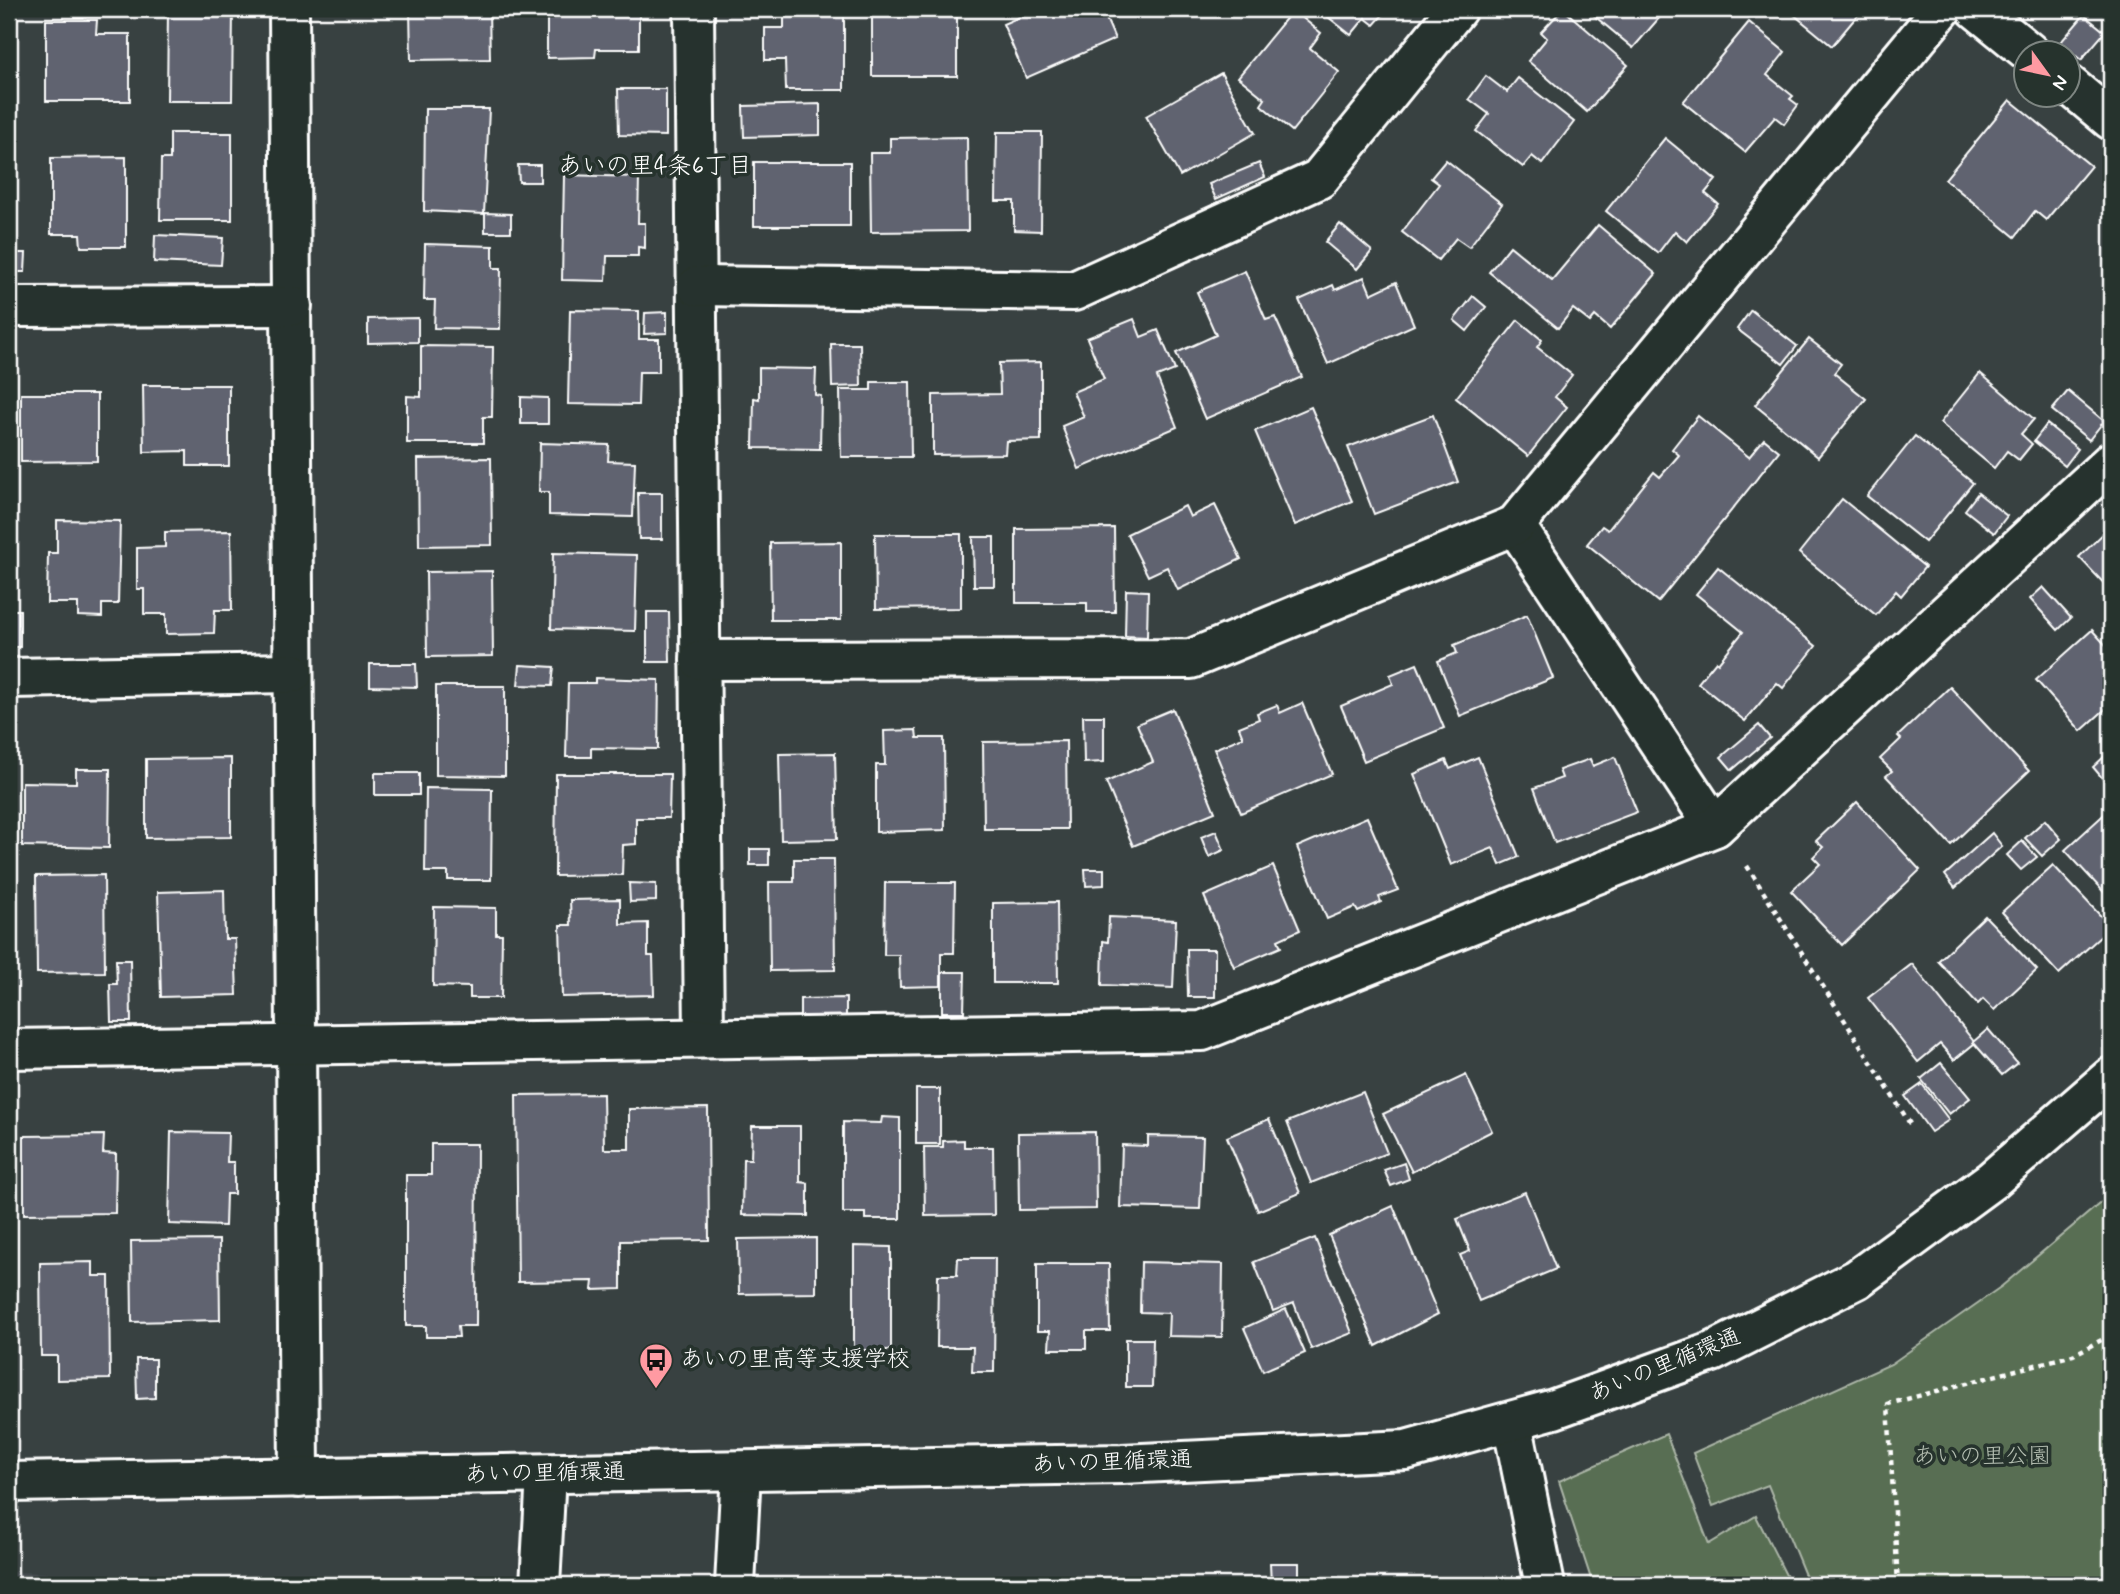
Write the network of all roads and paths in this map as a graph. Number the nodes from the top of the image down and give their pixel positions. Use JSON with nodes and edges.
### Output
{"nodes":[{"id":1,"x":289,"y":9,"type":"edge"},
{"id":2,"x":694,"y":9,"type":"edge"},
{"id":3,"x":1457,"y":9,"type":"edge"},
{"id":4,"x":1941,"y":9,"type":"edge"},
{"id":5,"x":1976,"y":9,"type":"edge"},
{"id":6,"x":2012,"y":38,"type":"edge"},
{"id":7,"x":2082,"y":96,"type":"edge"},
{"id":8,"x":2111,"y":120,"type":"edge"},
{"id":9,"x":697,"y":286,"type":"junction"},
{"id":10,"x":292,"y":306,"type":"junction"},
{"id":11,"x":9,"y":307,"type":"edge"},
{"id":12,"x":2111,"y":462,"type":"edge"},
{"id":13,"x":1515,"y":525,"type":"junction"},
{"id":14,"x":700,"y":660,"type":"junction"},
{"id":15,"x":293,"y":673,"type":"junction"},
{"id":16,"x":9,"y":678,"type":"edge"},
{"id":17,"x":1715,"y":827,"type":"junction"},
{"id":18,"x":1741,"y":856,"type":"dead end"},
{"id":19,"x":704,"y":1038,"type":"junction"},
{"id":20,"x":296,"y":1043,"type":"junction"},
{"id":21,"x":9,"y":1049,"type":"edge"},
{"id":22,"x":2111,"y":1077,"type":"edge"},
{"id":23,"x":1912,"y":1127,"type":"dead end"},
{"id":24,"x":2111,"y":1335,"type":"edge"},
{"id":25,"x":1512,"y":1422,"type":"junction"},
{"id":26,"x":741,"y":1471,"type":"junction"},
{"id":27,"x":546,"y":1474,"type":"junction"},
{"id":28,"x":299,"y":1478,"type":"junction"},
{"id":29,"x":9,"y":1482,"type":"edge"},
{"id":30,"x":540,"y":1585,"type":"edge"},
{"id":31,"x":735,"y":1585,"type":"edge"},
{"id":32,"x":1545,"y":1585,"type":"edge"},
{"id":33,"x":1898,"y":1585,"type":"edge"}],
"edges":[{"from":1,"to":10,"type":"street"},
{"from":2,"to":9,"type":"street"},
{"from":3,"to":9,"type":"street"},
{"from":4,"to":13,"type":"street"},
{"from":5,"to":6,"type":"street"},
{"from":7,"to":8,"type":"street"},
{"from":9,"to":14,"type":"street"},
{"from":10,"to":11,"type":"street"},
{"from":10,"to":15,"type":"street"},
{"from":12,"to":17,"type":"street"},
{"from":13,"to":14,"type":"street"},
{"from":13,"to":17,"type":"street"},
{"from":14,"to":19,"type":"street"},
{"from":15,"to":16,"type":"street"},
{"from":15,"to":20,"type":"street"},
{"from":17,"to":19,"type":"street"},
{"from":18,"to":23,"type":"path"},
{"from":19,"to":20,"type":"street"},
{"from":20,"to":21,"type":"street"},
{"from":20,"to":28,"type":"street"},
{"from":22,"to":25,"type":"street","name":"あいの里循環通"},
{"from":24,"to":33,"type":"path"},
{"from":25,"to":26,"type":"street","name":"あいの里循環通"},
{"from":25,"to":32,"type":"street"},
{"from":26,"to":27,"type":"street","name":"あいの里循環通"},
{"from":26,"to":31,"type":"street"},
{"from":27,"to":28,"type":"street","name":"あいの里循環通"},
{"from":27,"to":30,"type":"street"},
{"from":28,"to":29,"type":"street","name":"あいの里循環通"}]}
